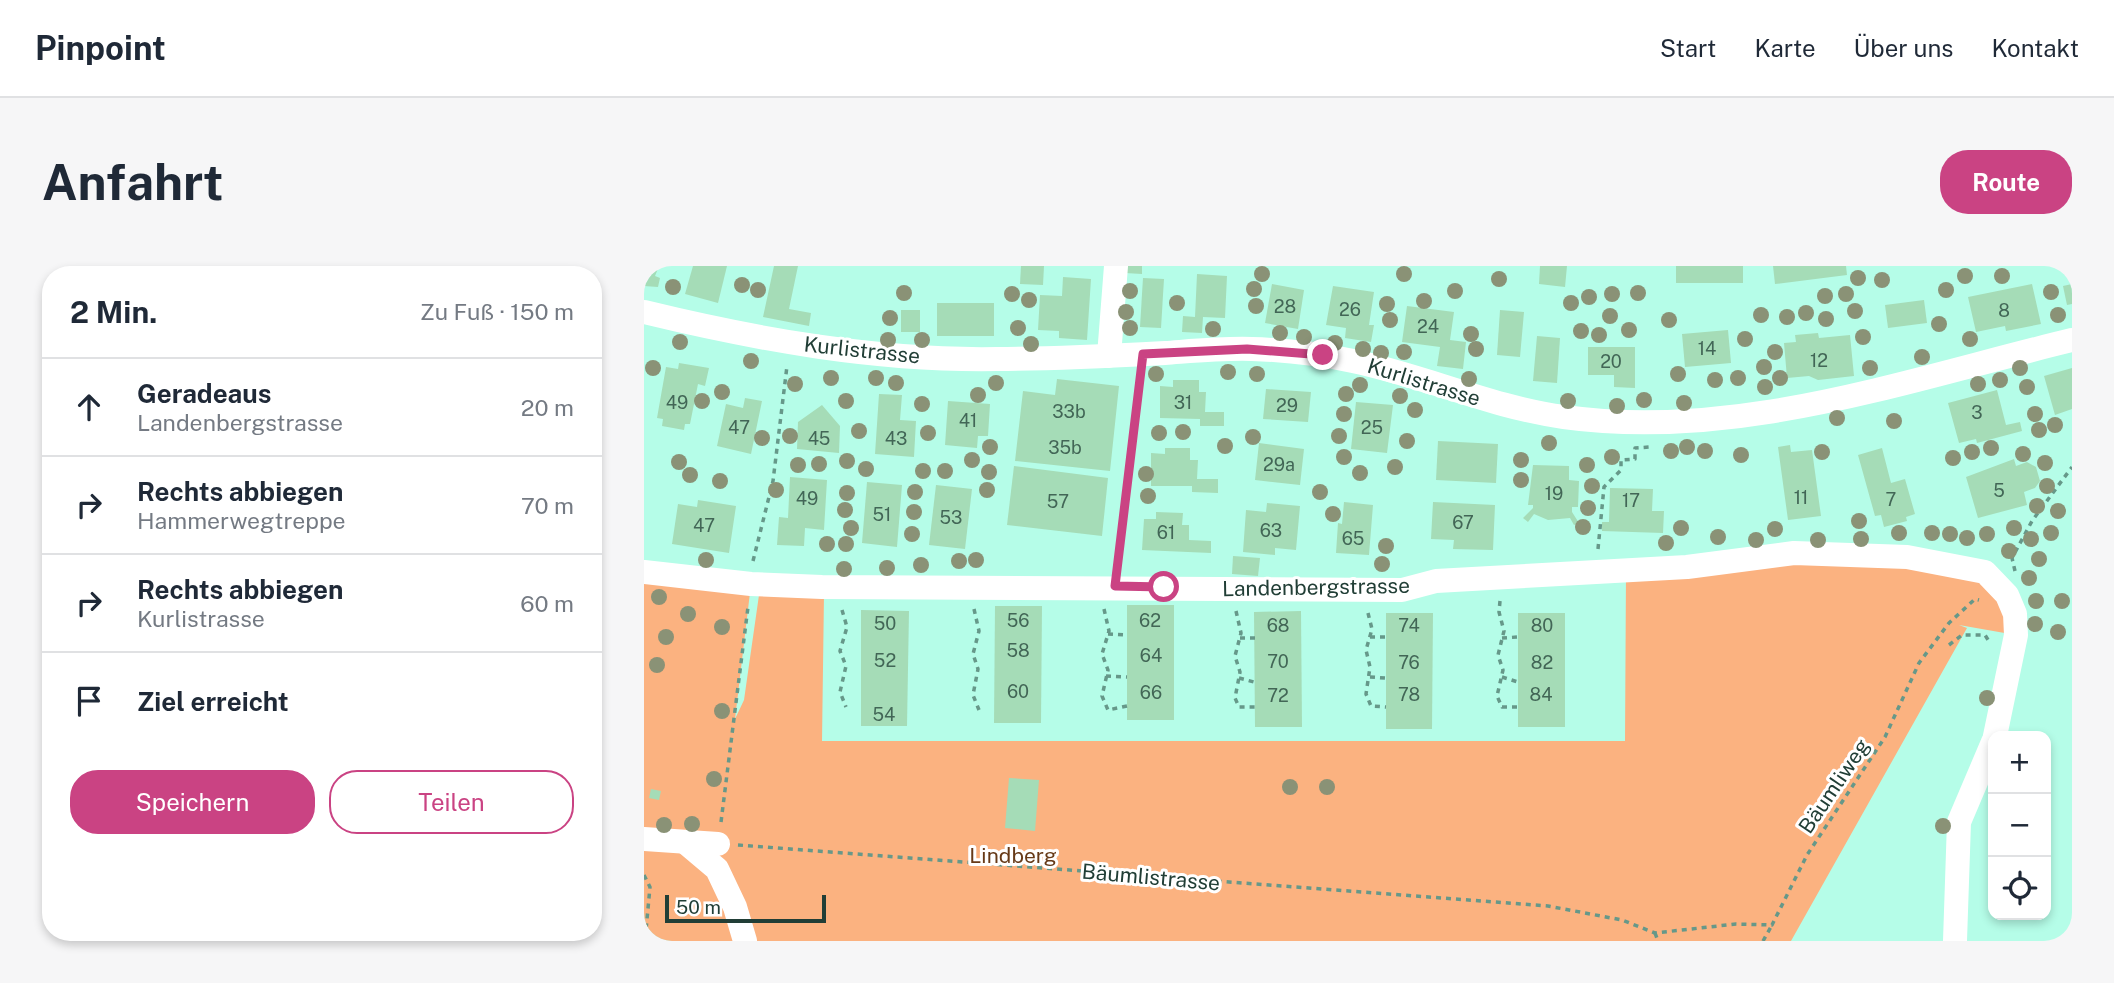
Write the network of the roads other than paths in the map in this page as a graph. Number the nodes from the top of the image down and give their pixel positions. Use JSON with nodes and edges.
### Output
{"nodes":[{"id":1,"x":1116,"y":266,"type":"edge"},
{"id":2,"x":644,"y":312,"type":"edge"},
{"id":3,"x":2072,"y":340,"type":"edge"},
{"id":4,"x":1109,"y":356,"type":"junction"},
{"id":5,"x":644,"y":572,"type":"edge"},
{"id":6,"x":1996,"y":731,"type":"edge"},
{"id":7,"x":1988,"y":754,"type":"edge"},
{"id":8,"x":644,"y":839,"type":"edge"},
{"id":9,"x":685,"y":842,"type":"junction"},
{"id":10,"x":718,"y":844,"type":"road end"},
{"id":11,"x":745,"y":941,"type":"edge"},
{"id":12,"x":1955,"y":941,"type":"edge"}],
"edges":[{"from":1,"to":4,"type":"street"},
{"from":2,"to":4,"type":"street","name":"Kurlistrasse"},
{"from":3,"to":4,"type":"street","name":"Kurlistrasse"},
{"from":5,"to":6,"type":"street","name":"Landenbergstrasse"},
{"from":7,"to":12,"type":"street"},
{"from":8,"to":9,"type":"street"},
{"from":9,"to":10,"type":"street"},
{"from":9,"to":11,"type":"street"}]}
